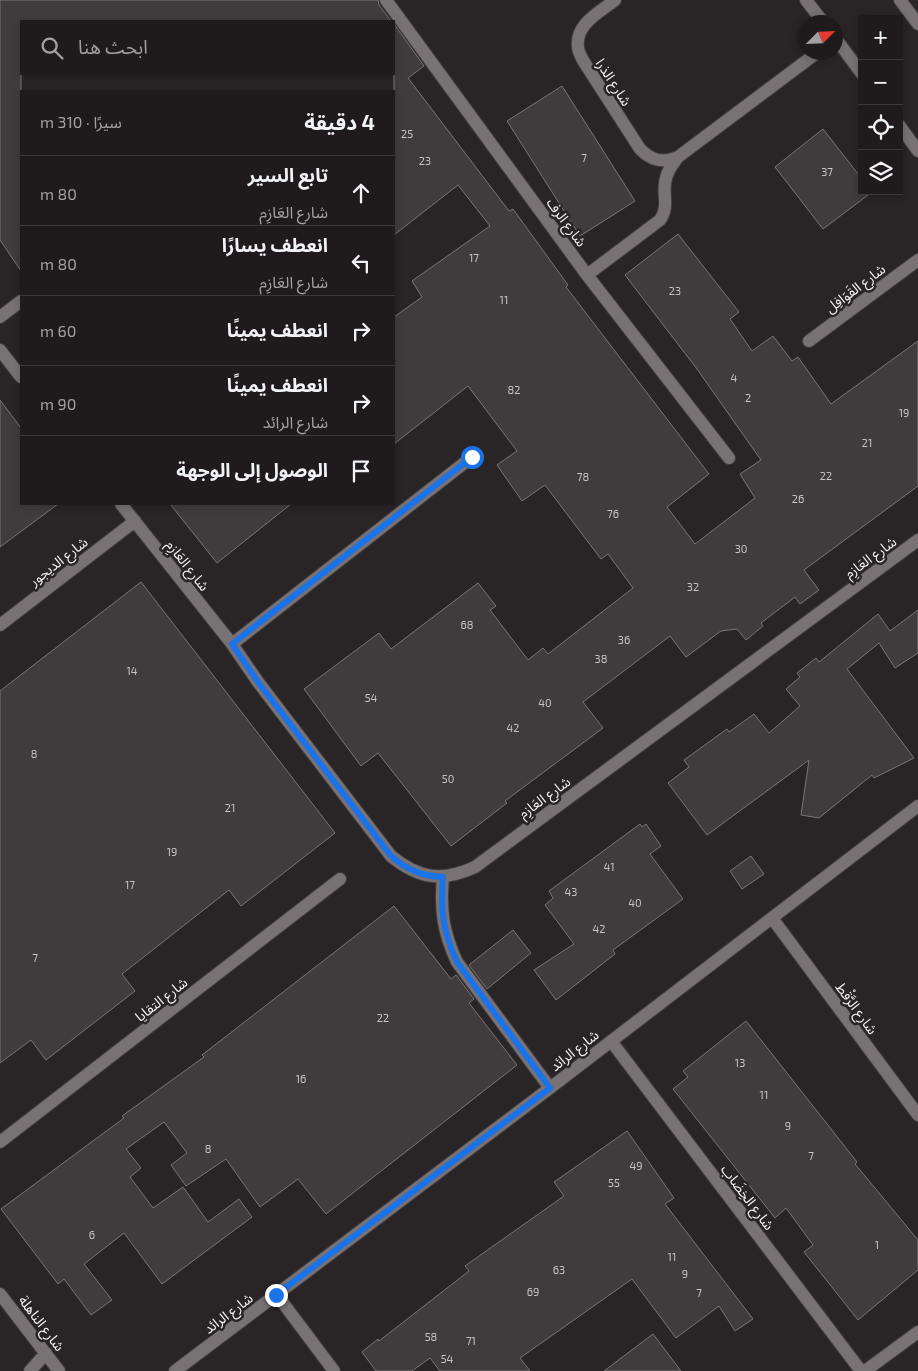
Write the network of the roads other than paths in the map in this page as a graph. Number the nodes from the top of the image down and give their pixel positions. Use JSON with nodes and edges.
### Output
{"nodes":[{"id":1,"x":386,"y":0,"type":"edge"},
{"id":2,"x":615,"y":0,"type":"edge"},
{"id":3,"x":806,"y":0,"type":"edge"},
{"id":4,"x":900,"y":0,"type":"edge"},
{"id":5,"x":818,"y":15,"type":"edge"},
{"id":6,"x":918,"y":24,"type":"edge"},
{"id":7,"x":843,"y":48,"type":"edge"},
{"id":8,"x":807,"y":60,"type":"edge"},
{"id":9,"x":858,"y":69,"type":"edge"},
{"id":10,"x":903,"y":130,"type":"edge"},
{"id":11,"x":918,"y":151,"type":"edge"},
{"id":12,"x":678,"y":157,"type":"junction"},
{"id":13,"x":918,"y":260,"type":"edge"},
{"id":14,"x":587,"y":275,"type":"junction"},
{"id":15,"x":20,"y":302,"type":"edge"},
{"id":16,"x":0,"y":318,"type":"edge"},
{"id":17,"x":809,"y":341,"type":"dead end"},
{"id":18,"x":0,"y":350,"type":"edge"},
{"id":19,"x":20,"y":376,"type":"edge"},
{"id":20,"x":472,"y":457,"type":"dead end"},
{"id":21,"x":730,"y":458,"type":"dead end"},
{"id":22,"x":122,"y":505,"type":"edge"},
{"id":23,"x":135,"y":521,"type":"junction"},
{"id":24,"x":918,"y":540,"type":"edge"},
{"id":25,"x":0,"y":625,"type":"edge"},
{"id":26,"x":232,"y":644,"type":"junction"},
{"id":27,"x":918,"y":806,"type":"edge"},
{"id":28,"x":443,"y":877,"type":"junction"},
{"id":29,"x":340,"y":879,"type":"dead end"},
{"id":30,"x":772,"y":918,"type":"junction"},
{"id":31,"x":610,"y":1041,"type":"junction"},
{"id":32,"x":550,"y":1088,"type":"junction"},
{"id":33,"x":918,"y":1115,"type":"edge"},
{"id":34,"x":0,"y":1142,"type":"edge"},
{"id":35,"x":0,"y":1294,"type":"edge"},
{"id":36,"x":276,"y":1295,"type":"junction"},
{"id":37,"x":918,"y":1332,"type":"edge"},
{"id":38,"x":46,"y":1353,"type":"junction"},
{"id":39,"x":874,"y":1369,"type":"edge"},
{"id":40,"x":30,"y":1371,"type":"edge"},
{"id":41,"x":59,"y":1371,"type":"edge"},
{"id":42,"x":175,"y":1371,"type":"edge"},
{"id":43,"x":334,"y":1371,"type":"edge"},
{"id":44,"x":861,"y":1371,"type":"edge"}],
"edges":[{"from":1,"to":14,"type":"street","name":"شارع الرف"},
{"from":2,"to":12,"type":"street","name":"شارع الذرا"},
{"from":3,"to":5,"type":"street"},
{"from":4,"to":6,"type":"street"},
{"from":7,"to":9,"type":"street"},
{"from":8,"to":12,"type":"street"},
{"from":10,"to":11,"type":"street"},
{"from":12,"to":14,"type":"street"},
{"from":13,"to":17,"type":"street","name":"شارع القَوَافِل"},
{"from":14,"to":21,"type":"street","name":"شارع الرف"},
{"from":15,"to":16,"type":"street"},
{"from":18,"to":19,"type":"street"},
{"from":20,"to":26,"type":"street"},
{"from":22,"to":23,"type":"street","name":"شارع العَازِم"},
{"from":23,"to":25,"type":"street","name":"شارع الديجور"},
{"from":23,"to":26,"type":"street","name":"شارع العَازِم"},
{"from":24,"to":28,"type":"street","name":"شارع العَازِم"},
{"from":26,"to":28,"type":"street","name":"شارع العَازِم"},
{"from":27,"to":30,"type":"street","name":"شارع الرائد"},
{"from":28,"to":32,"type":"street"},
{"from":29,"to":34,"type":"street","name":"شارع التقايا"},
{"from":30,"to":31,"type":"street","name":"شارع الرائد"},
{"from":30,"to":33,"type":"street","name":"شارع الرَّقْط"},
{"from":31,"to":32,"type":"street","name":"شارع الرائد"},
{"from":31,"to":44,"type":"street","name":"شارع الخِضَاب"},
{"from":32,"to":36,"type":"street","name":"شارع الرائد"},
{"from":35,"to":38,"type":"street","name":"شارع الناهلة"},
{"from":36,"to":42,"type":"street","name":"شارع الرائد"},
{"from":36,"to":43,"type":"street"},
{"from":37,"to":39,"type":"street"},
{"from":38,"to":40,"type":"street"},
{"from":38,"to":41,"type":"street","name":"شارع الناهلة"}]}
